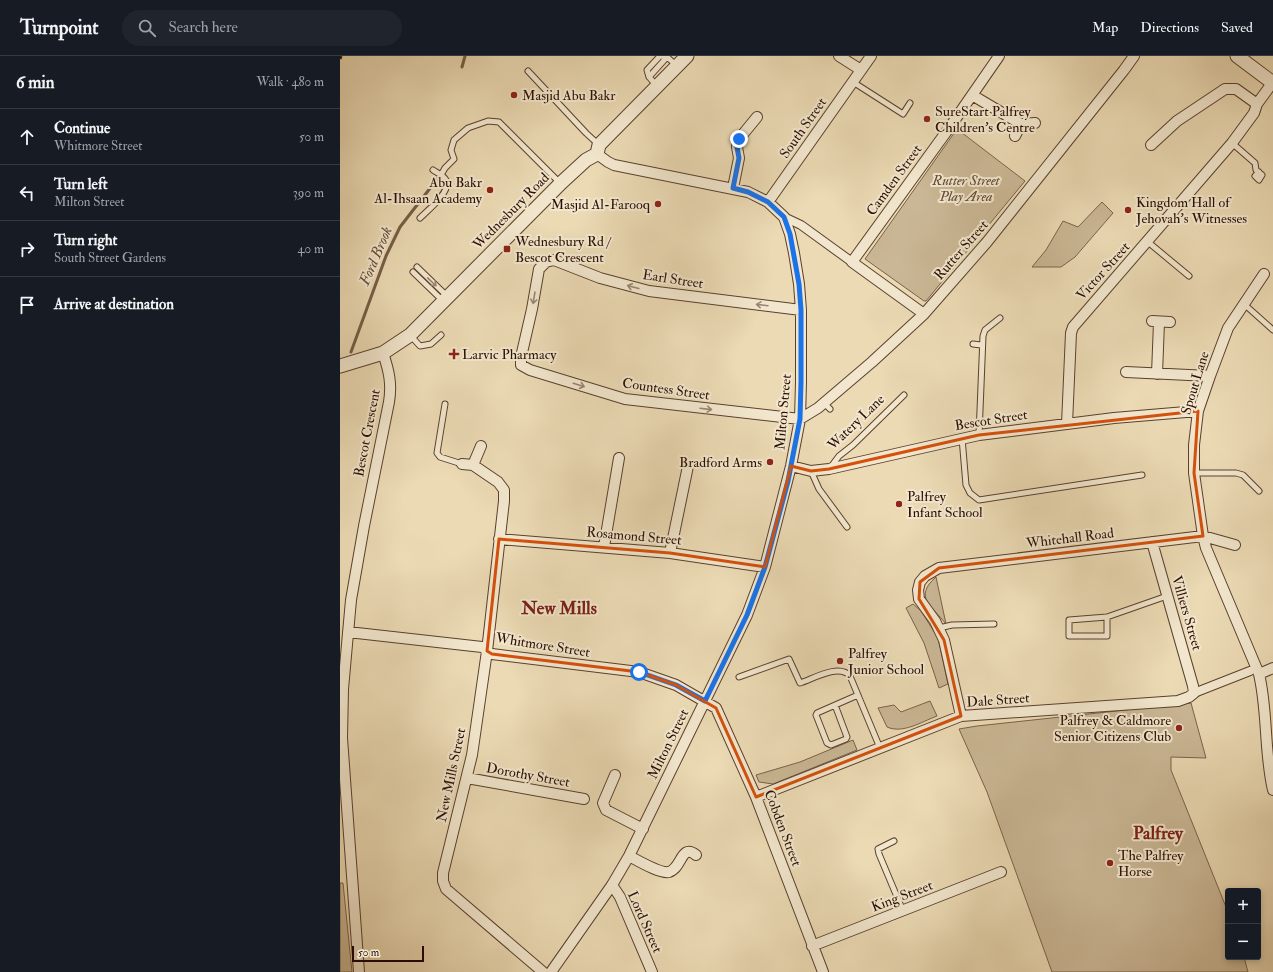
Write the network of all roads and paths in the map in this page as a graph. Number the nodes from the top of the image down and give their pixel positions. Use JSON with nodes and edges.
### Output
{"nodes":[{"id":1,"x":687,"y":56,"type":"edge"},
{"id":2,"x":839,"y":56,"type":"edge"},
{"id":3,"x":871,"y":56,"type":"edge"},
{"id":4,"x":999,"y":56,"type":"edge"},
{"id":5,"x":1134,"y":56,"type":"edge"},
{"id":6,"x":1237,"y":56,"type":"edge"},
{"id":7,"x":677,"y":66,"type":"junction"},
{"id":8,"x":861,"y":70,"type":"junction"},
{"id":9,"x":528,"y":71,"type":"dead end"},
{"id":10,"x":653,"y":81,"type":"junction"},
{"id":11,"x":853,"y":82,"type":"junction"},
{"id":12,"x":1273,"y":83,"type":"edge"},
{"id":13,"x":972,"y":95,"type":"junction"},
{"id":14,"x":910,"y":103,"type":"dead end"},
{"id":15,"x":1257,"y":104,"type":"junction"},
{"id":16,"x":757,"y":117,"type":"dead end"},
{"id":17,"x":1035,"y":123,"type":"dead end"},
{"id":18,"x":1021,"y":124,"type":"junction"},
{"id":19,"x":1015,"y":136,"type":"dead end"},
{"id":20,"x":1232,"y":143,"type":"junction"},
{"id":21,"x":1151,"y":145,"type":"dead end"},
{"id":22,"x":598,"y":150,"type":"junction"},
{"id":23,"x":433,"y":170,"type":"dead end"},
{"id":24,"x":1259,"y":172,"type":"dead end"},
{"id":25,"x":441,"y":175,"type":"junction"},
{"id":26,"x":561,"y":183,"type":"junction"},
{"id":27,"x":733,"y":188,"type":"junction"},
{"id":28,"x":768,"y":202,"type":"junction"},
{"id":29,"x":784,"y":217,"type":"junction"},
{"id":30,"x":420,"y":218,"type":"dead end"},
{"id":31,"x":1148,"y":242,"type":"junction"},
{"id":32,"x":546,"y":262,"type":"joint"},
{"id":33,"x":852,"y":262,"type":"junction"},
{"id":34,"x":415,"y":270,"type":"dead end"},
{"id":35,"x":1264,"y":274,"type":"dead end"},
{"id":36,"x":1188,"y":276,"type":"dead end"},
{"id":37,"x":446,"y":300,"type":"junction"},
{"id":38,"x":1244,"y":304,"type":"junction"},
{"id":39,"x":801,"y":310,"type":"junction"},
{"id":40,"x":924,"y":314,"type":"junction"},
{"id":41,"x":1000,"y":318,"type":"dead end"},
{"id":42,"x":1170,"y":322,"type":"dead end"},
{"id":43,"x":1273,"y":330,"type":"edge"},
{"id":44,"x":410,"y":335,"type":"junction"},
{"id":45,"x":441,"y":335,"type":"dead end"},
{"id":46,"x":973,"y":344,"type":"dead end"},
{"id":47,"x":981,"y":345,"type":"junction"},
{"id":48,"x":383,"y":353,"type":"junction"},
{"id":49,"x":340,"y":366,"type":"edge"},
{"id":50,"x":1126,"y":372,"type":"dead end"},
{"id":51,"x":1156,"y":374,"type":"junction"},
{"id":52,"x":1210,"y":376,"type":"junction"},
{"id":53,"x":904,"y":395,"type":"dead end"},
{"id":54,"x":445,"y":404,"type":"dead end"},
{"id":55,"x":1198,"y":411,"type":"junction"},
{"id":56,"x":800,"y":419,"type":"junction"},
{"id":57,"x":1067,"y":424,"type":"junction"},
{"id":58,"x":979,"y":435,"type":"junction"},
{"id":59,"x":962,"y":438,"type":"junction"},
{"id":60,"x":481,"y":446,"type":"dead end"},
{"id":61,"x":619,"y":458,"type":"dead end"},
{"id":62,"x":462,"y":464,"type":"joint"},
{"id":63,"x":473,"y":465,"type":"junction"},
{"id":64,"x":688,"y":466,"type":"dead end"},
{"id":65,"x":791,"y":466,"type":"junction"},
{"id":66,"x":829,"y":469,"type":"junction"},
{"id":67,"x":811,"y":471,"type":"junction"},
{"id":68,"x":1194,"y":473,"type":"junction"},
{"id":69,"x":1142,"y":475,"type":"dead end"},
{"id":70,"x":1259,"y":491,"type":"dead end"},
{"id":71,"x":848,"y":527,"type":"dead end"},
{"id":72,"x":1203,"y":536,"type":"junction"},
{"id":73,"x":499,"y":539,"type":"junction"},
{"id":74,"x":1152,"y":542,"type":"junction"},
{"id":75,"x":1235,"y":545,"type":"dead end"},
{"id":76,"x":604,"y":547,"type":"junction"},
{"id":77,"x":670,"y":553,"type":"junction"},
{"id":78,"x":765,"y":567,"type":"junction"},
{"id":79,"x":1167,"y":596,"type":"junction"},
{"id":80,"x":1107,"y":617,"type":"junction"},
{"id":81,"x":994,"y":624,"type":"dead end"},
{"id":82,"x":939,"y":628,"type":"junction"},
{"id":83,"x":348,"y":632,"type":"junction"},
{"id":84,"x":487,"y":650,"type":"junction"},
{"id":85,"x":1273,"y":668,"type":"edge"},
{"id":86,"x":1255,"y":672,"type":"junction"},
{"id":87,"x":739,"y":677,"type":"dead end"},
{"id":88,"x":1194,"y":693,"type":"junction"},
{"id":89,"x":858,"y":694,"type":"junction"},
{"id":90,"x":705,"y":701,"type":"junction"},
{"id":91,"x":835,"y":705,"type":"junction"},
{"id":92,"x":961,"y":716,"type":"junction"},
{"id":93,"x":880,"y":748,"type":"junction"},
{"id":94,"x":615,"y":775,"type":"dead end"},
{"id":95,"x":467,"y":778,"type":"junction"},
{"id":96,"x":1273,"y":790,"type":"edge"},
{"id":97,"x":756,"y":797,"type":"junction"},
{"id":98,"x":584,"y":799,"type":"dead end"},
{"id":99,"x":642,"y":829,"type":"junction"},
{"id":100,"x":894,"y":842,"type":"dead end"},
{"id":101,"x":696,"y":855,"type":"dead end"},
{"id":102,"x":629,"y":856,"type":"junction"},
{"id":103,"x":1001,"y":872,"type":"dead end"},
{"id":104,"x":612,"y":884,"type":"junction"},
{"id":105,"x":903,"y":911,"type":"junction"},
{"id":106,"x":812,"y":946,"type":"junction"},
{"id":107,"x":359,"y":972,"type":"edge"},
{"id":108,"x":543,"y":972,"type":"edge"},
{"id":109,"x":551,"y":972,"type":"edge"},
{"id":110,"x":652,"y":972,"type":"edge"},
{"id":111,"x":823,"y":972,"type":"edge"}],
"edges":[{"from":1,"to":7,"type":"street","name":"Wednesbury Road"},
{"from":2,"to":8,"type":"street"},
{"from":3,"to":8,"type":"street","name":"South Street"},
{"from":4,"to":13,"type":"street","name":"Camden Street"},
{"from":5,"to":40,"type":"street","name":"Rutter Street"},
{"from":6,"to":12,"type":"street"},
{"from":7,"to":10,"type":"street","name":"Wednesbury Road"},
{"from":7,"to":10,"type":"lane"},
{"from":8,"to":11,"type":"street","name":"South Street"},
{"from":9,"to":22,"type":"lane"},
{"from":10,"to":22,"type":"street","name":"Wednesbury Road"},
{"from":11,"to":14,"type":"lane"},
{"from":11,"to":28,"type":"street","name":"South Street"},
{"from":12,"to":15,"type":"street","name":"Victor Street"},
{"from":13,"to":18,"type":"street"},
{"from":13,"to":33,"type":"street","name":"Camden Street"},
{"from":15,"to":20,"type":"street","name":"Victor Street"},
{"from":15,"to":21,"type":"street"},
{"from":16,"to":27,"type":"street"},
{"from":17,"to":18,"type":"street"},
{"from":18,"to":19,"type":"street"},
{"from":20,"to":24,"type":"lane"},
{"from":20,"to":31,"type":"street","name":"Victor Street"},
{"from":22,"to":26,"type":"street","name":"Wednesbury Road"},
{"from":22,"to":27,"type":"street","name":"Milton Street"},
{"from":23,"to":25,"type":"lane"},
{"from":25,"to":26,"type":"lane"},
{"from":25,"to":30,"type":"lane"},
{"from":26,"to":37,"type":"street","name":"Wednesbury Road"},
{"from":27,"to":28,"type":"street","name":"Milton Street"},
{"from":28,"to":29,"type":"street","name":"Milton Street"},
{"from":29,"to":33,"type":"street"},
{"from":29,"to":39,"type":"street","name":"Milton Street"},
{"from":31,"to":36,"type":"lane"},
{"from":31,"to":57,"type":"street","name":"Victor Street"},
{"from":39,"to":32,"type":"street","name":"Earl Street","one_way":true},
{"from":32,"to":56,"type":"street","name":"Countess Street","one_way":true},
{"from":33,"to":40,"type":"street"},
{"from":34,"to":37,"type":"lane"},
{"from":35,"to":38,"type":"street","name":"Spout Lane"},
{"from":37,"to":44,"type":"street","name":"Wednesbury Road"},
{"from":38,"to":43,"type":"lane"},
{"from":38,"to":52,"type":"street","name":"Spout Lane"},
{"from":39,"to":56,"type":"street","name":"Milton Street"},
{"from":40,"to":56,"type":"street","name":"Rutter Street"},
{"from":41,"to":47,"type":"lane"},
{"from":42,"to":51,"type":"street"},
{"from":44,"to":45,"type":"lane"},
{"from":44,"to":48,"type":"street","name":"Wednesbury Road"},
{"from":46,"to":47,"type":"lane"},
{"from":47,"to":58,"type":"lane"},
{"from":48,"to":49,"type":"street","name":"Wednesbury Road"},
{"from":48,"to":83,"type":"street","name":"Bescot Crescent"},
{"from":50,"to":51,"type":"street"},
{"from":51,"to":52,"type":"street"},
{"from":52,"to":55,"type":"street","name":"Spout Lane"},
{"from":53,"to":66,"type":"lane","name":"Watery Lane"},
{"from":54,"to":62,"type":"lane"},
{"from":55,"to":57,"type":"street","name":"Bescot Street"},
{"from":55,"to":68,"type":"street","name":"Spout Lane"},
{"from":56,"to":65,"type":"street","name":"Milton Street"},
{"from":57,"to":58,"type":"street","name":"Bescot Street"},
{"from":58,"to":59,"type":"street","name":"Bescot Street"},
{"from":59,"to":66,"type":"street","name":"Bescot Street"},
{"from":59,"to":69,"type":"lane"},
{"from":60,"to":63,"type":"street"},
{"from":61,"to":76,"type":"street"},
{"from":62,"to":63,"type":"street"},
{"from":63,"to":73,"type":"street","name":"New Mills Street"},
{"from":64,"to":77,"type":"street"},
{"from":65,"to":67,"type":"street","name":"Bescot Street"},
{"from":65,"to":78,"type":"street","name":"Milton Street"},
{"from":66,"to":67,"type":"street","name":"Bescot Street"},
{"from":67,"to":71,"type":"lane"},
{"from":68,"to":70,"type":"lane"},
{"from":68,"to":72,"type":"street","name":"Spout Lane"},
{"from":72,"to":74,"type":"street","name":"Whitehall Road"},
{"from":72,"to":75,"type":"street","name":"Whitehall Road"},
{"from":72,"to":86,"type":"street","name":"Spout Lane"},
{"from":73,"to":76,"type":"street","name":"Rosamond Street"},
{"from":73,"to":84,"type":"street","name":"New Mills Street"},
{"from":74,"to":79,"type":"street","name":"Villiers Street"},
{"from":74,"to":82,"type":"street","name":"Whitehall Road"},
{"from":76,"to":77,"type":"street","name":"Rosamond Street"},
{"from":77,"to":78,"type":"street","name":"Rosamond Street"},
{"from":78,"to":90,"type":"street","name":"Milton Street"},
{"from":79,"to":80,"type":"lane"},
{"from":79,"to":88,"type":"street","name":"Villiers Street"},
{"from":80,"to":80,"type":"lane"},
{"from":81,"to":82,"type":"lane"},
{"from":82,"to":92,"type":"street"},
{"from":83,"to":84,"type":"street","name":"Whitmore Street"},
{"from":83,"to":107,"type":"street","name":"Bescot Crescent"},
{"from":84,"to":90,"type":"street","name":"Whitmore Street"},
{"from":84,"to":95,"type":"street","name":"New Mills Street"},
{"from":85,"to":86,"type":"street","name":"Dale Street"},
{"from":86,"to":88,"type":"street","name":"Dale Street"},
{"from":86,"to":96,"type":"street","name":"Spout Lane"},
{"from":87,"to":89,"type":"lane"},
{"from":88,"to":92,"type":"street","name":"Dale Street"},
{"from":89,"to":91,"type":"lane"},
{"from":89,"to":93,"type":"lane"},
{"from":90,"to":97,"type":"street","name":"Cobden Street"},
{"from":90,"to":99,"type":"street","name":"Milton Street"},
{"from":91,"to":91,"type":"lane"},
{"from":92,"to":93,"type":"street","name":"Dale Street"},
{"from":93,"to":97,"type":"street","name":"Dale Street"},
{"from":94,"to":99,"type":"street"},
{"from":95,"to":98,"type":"street","name":"Dorothy Street"},
{"from":95,"to":108,"type":"street","name":"New Mills Street"},
{"from":97,"to":106,"type":"street","name":"Cobden Street"},
{"from":99,"to":102,"type":"street","name":"Milton Street"},
{"from":100,"to":105,"type":"lane"},
{"from":101,"to":102,"type":"street"},
{"from":102,"to":104,"type":"street","name":"Milton Street"},
{"from":103,"to":105,"type":"street","name":"King Street"},
{"from":104,"to":109,"type":"street","name":"Milton Street"},
{"from":104,"to":110,"type":"street","name":"Lord Street"},
{"from":105,"to":106,"type":"street","name":"King Street"},
{"from":106,"to":111,"type":"street","name":"Cobden Street"}]}
